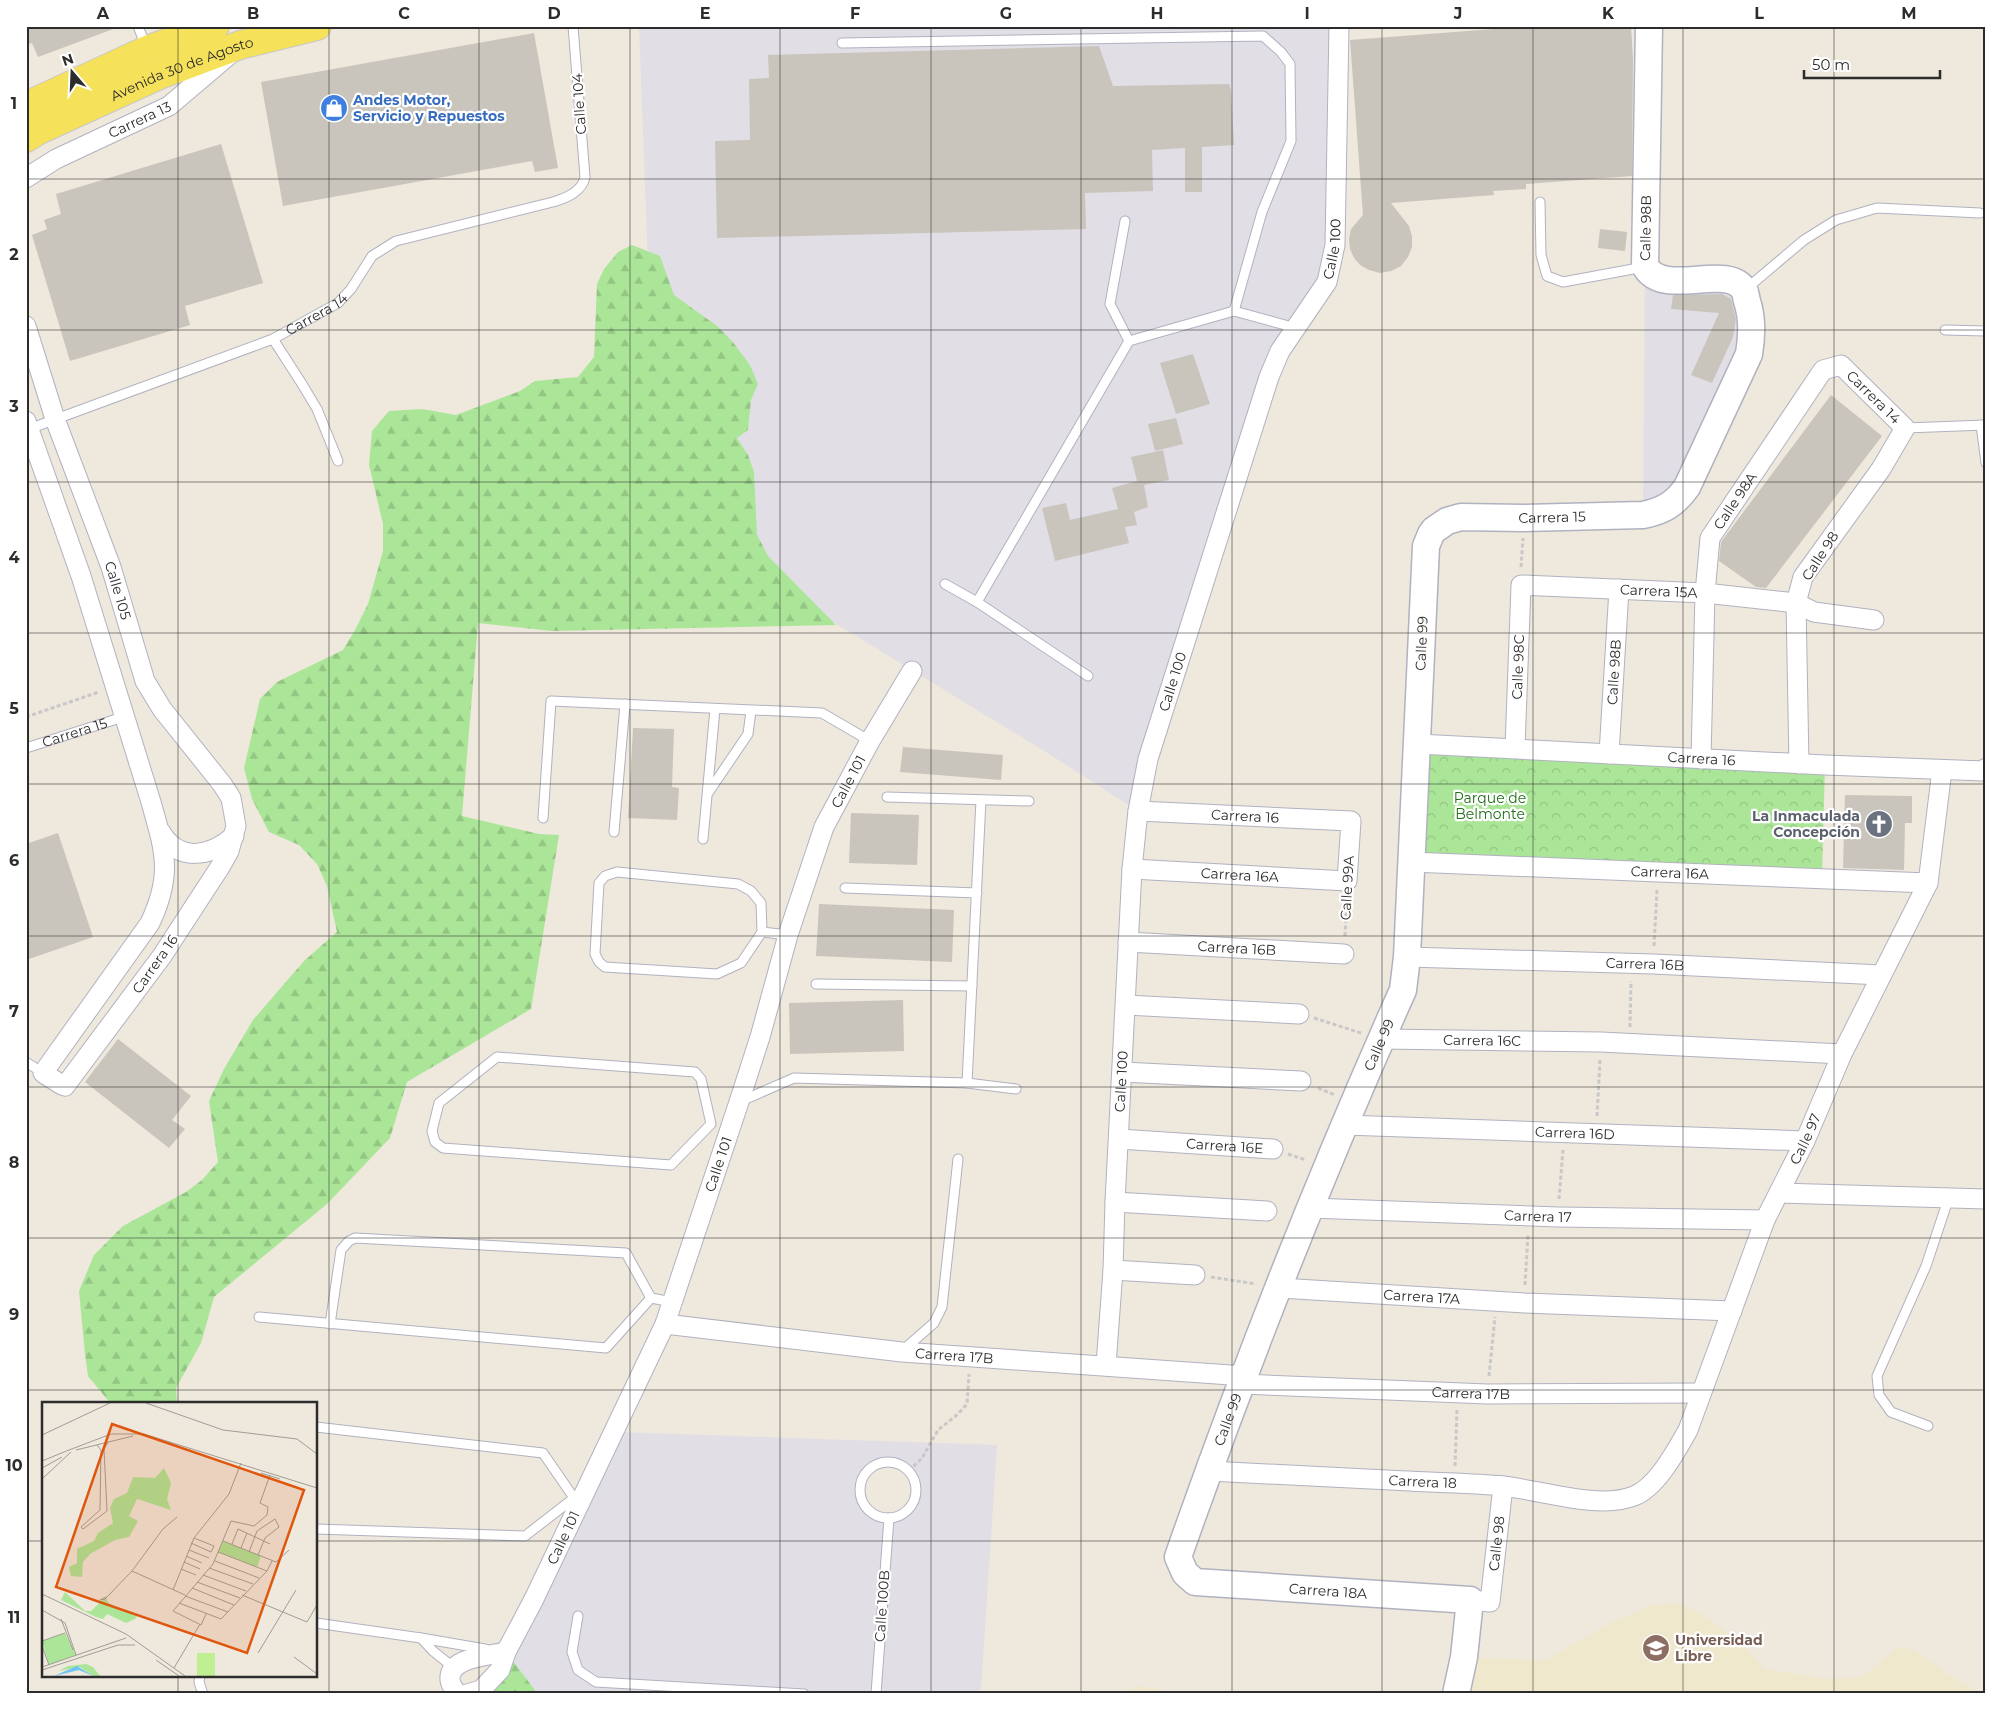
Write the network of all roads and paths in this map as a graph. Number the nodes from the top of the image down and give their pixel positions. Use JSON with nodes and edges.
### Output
{"nodes":[{"id":1,"x":215,"y":26,"type":"edge"},
{"id":2,"x":317,"y":26,"type":"edge"},
{"id":3,"x":573,"y":26,"type":"edge"},
{"id":4,"x":1340,"y":26,"type":"edge"},
{"id":5,"x":1649,"y":26,"type":"edge"},
{"id":6,"x":143,"y":38,"type":"edge"},
{"id":7,"x":842,"y":43,"type":"dead end"},
{"id":8,"x":240,"y":45,"type":"junction"},
{"id":9,"x":26,"y":106,"type":"edge"},
{"id":10,"x":26,"y":138,"type":"edge"},
{"id":11,"x":26,"y":178,"type":"edge"},
{"id":12,"x":584,"y":183,"type":"joint"},
{"id":13,"x":1540,"y":202,"type":"dead end"},
{"id":14,"x":1980,"y":213,"type":"dead end"},
{"id":15,"x":1125,"y":221,"type":"dead end"},
{"id":16,"x":1644,"y":266,"type":"junction"},
{"id":17,"x":1744,"y":290,"type":"junction"},
{"id":18,"x":1234,"y":311,"type":"junction"},
{"id":19,"x":26,"y":326,"type":"edge"},
{"id":20,"x":1296,"y":328,"type":"junction"},
{"id":21,"x":1945,"y":330,"type":"dead end"},
{"id":22,"x":1986,"y":330,"type":"edge"},
{"id":23,"x":273,"y":340,"type":"junction"},
{"id":24,"x":1129,"y":341,"type":"junction"},
{"id":25,"x":1841,"y":365,"type":"joint"},
{"id":26,"x":55,"y":419,"type":"junction"},
{"id":27,"x":27,"y":425,"type":"edge"},
{"id":28,"x":1983,"y":425,"type":"edge"},
{"id":29,"x":1905,"y":428,"type":"junction"},
{"id":30,"x":338,"y":461,"type":"dead end"},
{"id":31,"x":1986,"y":464,"type":"edge"},
{"id":32,"x":1461,"y":517,"type":"joint"},
{"id":33,"x":1523,"y":518,"type":"junction"},
{"id":34,"x":111,"y":567,"type":"junction"},
{"id":35,"x":80,"y":576,"type":"junction"},
{"id":36,"x":945,"y":584,"type":"dead end"},
{"id":37,"x":1520,"y":585,"type":"junction"},
{"id":38,"x":1619,"y":589,"type":"junction"},
{"id":39,"x":1705,"y":593,"type":"junction"},
{"id":40,"x":977,"y":602,"type":"junction"},
{"id":41,"x":1796,"y":603,"type":"junction"},
{"id":42,"x":1874,"y":620,"type":"dead end"},
{"id":43,"x":912,"y":671,"type":"dead end"},
{"id":44,"x":1088,"y":676,"type":"dead end"},
{"id":45,"x":114,"y":687,"type":"junction"},
{"id":46,"x":625,"y":704,"type":"junction"},
{"id":47,"x":715,"y":709,"type":"junction"},
{"id":48,"x":751,"y":711,"type":"junction"},
{"id":49,"x":26,"y":717,"type":"edge"},
{"id":50,"x":123,"y":717,"type":"junction"},
{"id":51,"x":870,"y":741,"type":"junction"},
{"id":52,"x":1418,"y":744,"type":"junction"},
{"id":53,"x":26,"y":748,"type":"edge"},
{"id":54,"x":1515,"y":748,"type":"junction"},
{"id":55,"x":1609,"y":754,"type":"junction"},
{"id":56,"x":1701,"y":758,"type":"junction"},
{"id":57,"x":1800,"y":764,"type":"junction"},
{"id":58,"x":1942,"y":770,"type":"junction"},
{"id":59,"x":1985,"y":770,"type":"edge"},
{"id":60,"x":706,"y":795,"type":"junction"},
{"id":61,"x":887,"y":797,"type":"dead end"},
{"id":62,"x":981,"y":800,"type":"junction"},
{"id":63,"x":1029,"y":801,"type":"dead end"},
{"id":64,"x":1138,"y":811,"type":"junction"},
{"id":65,"x":543,"y":818,"type":"dead end"},
{"id":66,"x":1351,"y":821,"type":"joint"},
{"id":67,"x":157,"y":826,"type":"junction"},
{"id":68,"x":614,"y":832,"type":"dead end"},
{"id":69,"x":234,"y":836,"type":"junction"},
{"id":70,"x":703,"y":839,"type":"dead end"},
{"id":71,"x":1411,"y":862,"type":"junction"},
{"id":72,"x":1132,"y":869,"type":"junction"},
{"id":73,"x":1658,"y":872,"type":"junction"},
{"id":74,"x":1347,"y":880,"type":"junction"},
{"id":75,"x":1928,"y":883,"type":"junction"},
{"id":76,"x":845,"y":888,"type":"dead end"},
{"id":77,"x":977,"y":893,"type":"junction"},
{"id":78,"x":762,"y":932,"type":"junction"},
{"id":79,"x":788,"y":935,"type":"junction"},
{"id":80,"x":1128,"y":942,"type":"junction"},
{"id":81,"x":1344,"y":954,"type":"joint"},
{"id":82,"x":1407,"y":957,"type":"junction"},
{"id":83,"x":1631,"y":964,"type":"junction"},
{"id":84,"x":1653,"y":964,"type":"junction"},
{"id":85,"x":1881,"y":975,"type":"junction"},
{"id":86,"x":816,"y":984,"type":"dead end"},
{"id":87,"x":972,"y":986,"type":"junction"},
{"id":88,"x":1126,"y":1005,"type":"junction"},
{"id":89,"x":1299,"y":1014,"type":"joint"},
{"id":90,"x":1381,"y":1039,"type":"junction"},
{"id":91,"x":1601,"y":1042,"type":"junction"},
{"id":92,"x":1630,"y":1043,"type":"junction"},
{"id":93,"x":1842,"y":1054,"type":"junction"},
{"id":94,"x":26,"y":1062,"type":"edge"},
{"id":95,"x":1122,"y":1072,"type":"junction"},
{"id":96,"x":43,"y":1073,"type":"junction"},
{"id":97,"x":1301,"y":1081,"type":"joint"},
{"id":98,"x":967,"y":1083,"type":"junction"},
{"id":99,"x":1016,"y":1089,"type":"dead end"},
{"id":100,"x":739,"y":1102,"type":"junction"},
{"id":101,"x":1349,"y":1114,"type":"junction"},
{"id":102,"x":721,"y":1125,"type":"junction"},
{"id":103,"x":1564,"y":1133,"type":"junction"},
{"id":104,"x":1596,"y":1134,"type":"junction"},
{"id":105,"x":1119,"y":1140,"type":"junction"},
{"id":106,"x":1805,"y":1141,"type":"junction"},
{"id":107,"x":1273,"y":1149,"type":"joint"},
{"id":108,"x":958,"y":1159,"type":"dead end"},
{"id":109,"x":1328,"y":1168,"type":"junction"},
{"id":110,"x":1778,"y":1193,"type":"junction"},
{"id":111,"x":1949,"y":1197,"type":"junction"},
{"id":112,"x":1986,"y":1199,"type":"edge"},
{"id":113,"x":1115,"y":1202,"type":"junction"},
{"id":114,"x":1310,"y":1208,"type":"junction"},
{"id":115,"x":1268,"y":1211,"type":"dead end"},
{"id":116,"x":1529,"y":1215,"type":"junction"},
{"id":117,"x":1558,"y":1217,"type":"junction"},
{"id":118,"x":1766,"y":1220,"type":"junction"},
{"id":119,"x":1114,"y":1270,"type":"junction"},
{"id":120,"x":1195,"y":1274,"type":"joint"},
{"id":121,"x":1280,"y":1288,"type":"junction"},
{"id":122,"x":651,"y":1298,"type":"junction"},
{"id":123,"x":1496,"y":1301,"type":"junction"},
{"id":124,"x":672,"y":1302,"type":"junction"},
{"id":125,"x":1525,"y":1303,"type":"junction"},
{"id":126,"x":1732,"y":1311,"type":"junction"},
{"id":127,"x":259,"y":1317,"type":"dead end"},
{"id":128,"x":330,"y":1324,"type":"junction"},
{"id":129,"x":665,"y":1324,"type":"junction"},
{"id":130,"x":902,"y":1352,"type":"junction"},
{"id":131,"x":970,"y":1356,"type":"junction"},
{"id":132,"x":1106,"y":1365,"type":"junction"},
{"id":133,"x":1243,"y":1380,"type":"junction"},
{"id":134,"x":1458,"y":1393,"type":"junction"},
{"id":135,"x":1701,"y":1393,"type":"junction"},
{"id":136,"x":1487,"y":1394,"type":"junction"},
{"id":137,"x":1928,"y":1426,"type":"dead end"},
{"id":138,"x":318,"y":1427,"type":"edge"},
{"id":139,"x":909,"y":1471,"type":"junction"},
{"id":140,"x":1209,"y":1471,"type":"junction"},
{"id":141,"x":1455,"y":1484,"type":"junction"},
{"id":142,"x":1503,"y":1486,"type":"junction"},
{"id":143,"x":1636,"y":1496,"type":"joint"},
{"id":144,"x":577,"y":1499,"type":"junction"},
{"id":145,"x":889,"y":1518,"type":"junction"},
{"id":146,"x":318,"y":1529,"type":"edge"},
{"id":147,"x":1178,"y":1558,"type":"joint"},
{"id":148,"x":1480,"y":1601,"type":"junction"},
{"id":149,"x":578,"y":1616,"type":"dead end"},
{"id":150,"x":318,"y":1623,"type":"edge"},
{"id":151,"x":421,"y":1638,"type":"junction"},
{"id":152,"x":485,"y":1649,"type":"dead end"},
{"id":153,"x":506,"y":1652,"type":"junction"},
{"id":154,"x":453,"y":1667,"type":"junction"},
{"id":155,"x":200,"y":1678,"type":"edge"},
{"id":156,"x":203,"y":1694,"type":"edge"},
{"id":157,"x":457,"y":1694,"type":"edge"},
{"id":158,"x":467,"y":1694,"type":"edge"},
{"id":159,"x":804,"y":1694,"type":"edge"},
{"id":160,"x":876,"y":1694,"type":"edge"},
{"id":161,"x":1456,"y":1694,"type":"edge"}],
"edges":[{"from":1,"to":6,"type":"main road","name":"Avenida 30 de Agosto"},
{"from":2,"to":8,"type":"main road","name":"Avenida 30 de Agosto"},
{"from":3,"to":12,"type":"lane","name":"Calle 104"},
{"from":4,"to":20,"type":"street","name":"Calle 100"},
{"from":5,"to":16,"type":"street","name":"Calle 98B"},
{"from":6,"to":9,"type":"main road","name":"Avenida 30 de Agosto"},
{"from":7,"to":18,"type":"lane"},
{"from":8,"to":10,"type":"main road","name":"Avenida 30 de Agosto"},
{"from":8,"to":11,"type":"street","name":"Carrera 13"},
{"from":12,"to":23,"type":"lane","name":"Carrera 14"},
{"from":13,"to":16,"type":"lane"},
{"from":14,"to":17,"type":"lane"},
{"from":15,"to":24,"type":"lane"},
{"from":16,"to":17,"type":"street","name":"Calle 98B"},
{"from":17,"to":33,"type":"street","name":"Carrera 15"},
{"from":18,"to":20,"type":"lane"},
{"from":18,"to":24,"type":"lane"},
{"from":19,"to":26,"type":"street","name":"Calle 105"},
{"from":20,"to":64,"type":"street","name":"Calle 100"},
{"from":21,"to":22,"type":"lane"},
{"from":23,"to":26,"type":"lane","name":"Carrera 14"},
{"from":23,"to":30,"type":"lane"},
{"from":24,"to":40,"type":"lane"},
{"from":25,"to":29,"type":"street","name":"Carrera 14"},
{"from":25,"to":39,"type":"street","name":"Calle 98A"},
{"from":26,"to":27,"type":"lane","name":"Carrera 14"},
{"from":26,"to":34,"type":"street","name":"Calle 105"},
{"from":27,"to":35,"type":"street"},
{"from":28,"to":29,"type":"lane"},
{"from":28,"to":31,"type":"lane"},
{"from":29,"to":41,"type":"street","name":"Calle 98"},
{"from":32,"to":33,"type":"street","name":"Carrera 15"},
{"from":32,"to":52,"type":"street","name":"Calle 99"},
{"from":33,"to":37,"type":"path"},
{"from":34,"to":35,"type":"street"},
{"from":34,"to":69,"type":"street","name":"Calle 105"},
{"from":35,"to":45,"type":"street"},
{"from":36,"to":40,"type":"lane"},
{"from":37,"to":38,"type":"street","name":"Carrera 15A"},
{"from":37,"to":54,"type":"street","name":"Calle 98C"},
{"from":38,"to":39,"type":"street","name":"Carrera 15A"},
{"from":38,"to":55,"type":"street","name":"Calle 98B"},
{"from":39,"to":41,"type":"street","name":"Carrera 15A"},
{"from":39,"to":56,"type":"street","name":"Calle 98A"},
{"from":40,"to":44,"type":"lane"},
{"from":41,"to":42,"type":"street","name":"Carrera 15A"},
{"from":41,"to":57,"type":"street","name":"Calle 98"},
{"from":43,"to":51,"type":"street","name":"Calle 101"},
{"from":45,"to":49,"type":"path"},
{"from":45,"to":50,"type":"street"},
{"from":46,"to":47,"type":"lane"},
{"from":46,"to":65,"type":"lane"},
{"from":46,"to":68,"type":"lane"},
{"from":47,"to":48,"type":"lane"},
{"from":47,"to":60,"type":"lane"},
{"from":48,"to":51,"type":"lane"},
{"from":48,"to":60,"type":"lane"},
{"from":50,"to":53,"type":"lane","name":"Carrera 15"},
{"from":50,"to":67,"type":"street"},
{"from":51,"to":79,"type":"street","name":"Calle 101"},
{"from":52,"to":54,"type":"street","name":"Carrera 16"},
{"from":52,"to":71,"type":"street","name":"Calle 99"},
{"from":54,"to":55,"type":"street","name":"Carrera 16"},
{"from":55,"to":56,"type":"street","name":"Carrera 16"},
{"from":56,"to":57,"type":"street","name":"Carrera 16"},
{"from":57,"to":58,"type":"street","name":"Carrera 16"},
{"from":58,"to":59,"type":"street","name":"Carrera 16"},
{"from":58,"to":75,"type":"street","name":"Calle 97"},
{"from":60,"to":70,"type":"lane"},
{"from":61,"to":62,"type":"lane"},
{"from":62,"to":63,"type":"lane"},
{"from":62,"to":77,"type":"lane"},
{"from":64,"to":66,"type":"street","name":"Carrera 16"},
{"from":64,"to":72,"type":"street","name":"Calle 100"},
{"from":66,"to":74,"type":"street","name":"Calle 99A"},
{"from":67,"to":69,"type":"street"},
{"from":67,"to":96,"type":"street","name":"Carrera 16"},
{"from":69,"to":96,"type":"street","name":"Carrera 16"},
{"from":71,"to":73,"type":"street","name":"Carrera 16A"},
{"from":71,"to":82,"type":"street","name":"Calle 99"},
{"from":72,"to":74,"type":"street","name":"Carrera 16A"},
{"from":72,"to":80,"type":"street","name":"Calle 100"},
{"from":73,"to":75,"type":"street","name":"Carrera 16A"},
{"from":73,"to":84,"type":"path"},
{"from":74,"to":81,"type":"path","name":"Calle 99A"},
{"from":75,"to":85,"type":"street","name":"Calle 97"},
{"from":76,"to":77,"type":"lane"},
{"from":77,"to":87,"type":"lane"},
{"from":78,"to":78,"type":"lane"},
{"from":78,"to":79,"type":"lane"},
{"from":79,"to":100,"type":"street","name":"Calle 101"},
{"from":80,"to":81,"type":"street","name":"Carrera 16B"},
{"from":80,"to":88,"type":"street","name":"Calle 100"},
{"from":82,"to":83,"type":"street","name":"Carrera 16B"},
{"from":82,"to":90,"type":"street","name":"Calle 99"},
{"from":83,"to":84,"type":"street","name":"Carrera 16B"},
{"from":83,"to":92,"type":"path"},
{"from":84,"to":85,"type":"street","name":"Carrera 16B"},
{"from":85,"to":93,"type":"street","name":"Calle 97"},
{"from":86,"to":87,"type":"lane"},
{"from":87,"to":98,"type":"lane"},
{"from":88,"to":89,"type":"street"},
{"from":88,"to":95,"type":"street","name":"Calle 100"},
{"from":89,"to":90,"type":"path"},
{"from":90,"to":91,"type":"street","name":"Carrera 16C"},
{"from":90,"to":101,"type":"street","name":"Calle 99"},
{"from":91,"to":92,"type":"street","name":"Carrera 16C"},
{"from":91,"to":104,"type":"path"},
{"from":92,"to":93,"type":"street","name":"Carrera 16C"},
{"from":93,"to":106,"type":"street","name":"Calle 97"},
{"from":94,"to":96,"type":"lane"},
{"from":95,"to":97,"type":"street"},
{"from":95,"to":105,"type":"street","name":"Calle 100"},
{"from":97,"to":101,"type":"path"},
{"from":98,"to":99,"type":"lane"},
{"from":98,"to":100,"type":"lane"},
{"from":100,"to":102,"type":"street","name":"Calle 101"},
{"from":101,"to":103,"type":"street","name":"Carrera 16D"},
{"from":101,"to":109,"type":"street","name":"Calle 99"},
{"from":102,"to":102,"type":"lane"},
{"from":102,"to":124,"type":"street","name":"Calle 101"},
{"from":103,"to":104,"type":"street","name":"Carrera 16D"},
{"from":103,"to":117,"type":"path"},
{"from":104,"to":106,"type":"street","name":"Carrera 16D"},
{"from":105,"to":107,"type":"street","name":"Carrera 16E"},
{"from":105,"to":113,"type":"street","name":"Calle 100"},
{"from":106,"to":110,"type":"street","name":"Calle 97"},
{"from":107,"to":109,"type":"path","name":"Carrera 16E"},
{"from":108,"to":130,"type":"lane"},
{"from":109,"to":114,"type":"street","name":"Calle 99"},
{"from":110,"to":111,"type":"street"},
{"from":110,"to":118,"type":"street","name":"Calle 97"},
{"from":111,"to":112,"type":"street"},
{"from":111,"to":137,"type":"lane"},
{"from":113,"to":115,"type":"street"},
{"from":113,"to":119,"type":"street","name":"Calle 100"},
{"from":114,"to":116,"type":"street","name":"Carrera 17"},
{"from":114,"to":121,"type":"street","name":"Calle 99"},
{"from":116,"to":117,"type":"street","name":"Carrera 17"},
{"from":116,"to":125,"type":"path"},
{"from":117,"to":118,"type":"street","name":"Carrera 17"},
{"from":118,"to":126,"type":"street","name":"Calle 97"},
{"from":119,"to":120,"type":"street"},
{"from":119,"to":132,"type":"street","name":"Calle 100"},
{"from":120,"to":121,"type":"path"},
{"from":121,"to":123,"type":"street","name":"Carrera 17A"},
{"from":121,"to":133,"type":"street","name":"Calle 99"},
{"from":122,"to":124,"type":"lane"},
{"from":122,"to":128,"type":"lane"},
{"from":122,"to":128,"type":"lane"},
{"from":123,"to":125,"type":"street","name":"Carrera 17A"},
{"from":123,"to":136,"type":"path"},
{"from":124,"to":129,"type":"street","name":"Calle 101"},
{"from":125,"to":126,"type":"street","name":"Carrera 17A"},
{"from":126,"to":135,"type":"street","name":"Calle 97"},
{"from":127,"to":128,"type":"lane"},
{"from":129,"to":130,"type":"street","name":"Carrera 17B"},
{"from":129,"to":144,"type":"street","name":"Calle 101"},
{"from":130,"to":131,"type":"street","name":"Carrera 17B"},
{"from":131,"to":132,"type":"street","name":"Carrera 17B"},
{"from":131,"to":139,"type":"path"},
{"from":132,"to":133,"type":"street","name":"Carrera 17B"},
{"from":133,"to":134,"type":"street","name":"Carrera 17B"},
{"from":133,"to":140,"type":"street","name":"Calle 99"},
{"from":134,"to":136,"type":"street","name":"Carrera 17B"},
{"from":134,"to":141,"type":"path"},
{"from":135,"to":136,"type":"street","name":"Carrera 17B"},
{"from":135,"to":143,"type":"street","name":"Calle 97"},
{"from":138,"to":144,"type":"lane"},
{"from":139,"to":145,"type":"lane"},
{"from":139,"to":145,"type":"lane"},
{"from":140,"to":141,"type":"street","name":"Carrera 18"},
{"from":140,"to":147,"type":"street","name":"Calle 99"},
{"from":141,"to":142,"type":"street","name":"Carrera 18"},
{"from":142,"to":143,"type":"street","name":"Carrera 18"},
{"from":142,"to":148,"type":"street","name":"Calle 98"},
{"from":144,"to":146,"type":"lane"},
{"from":144,"to":153,"type":"street","name":"Calle 101"},
{"from":145,"to":160,"type":"lane","name":"Calle 100B"},
{"from":147,"to":148,"type":"street","name":"Carrera 18A"},
{"from":148,"to":161,"type":"street"},
{"from":149,"to":159,"type":"lane"},
{"from":150,"to":151,"type":"lane"},
{"from":151,"to":152,"type":"lane"},
{"from":151,"to":154,"type":"lane"},
{"from":153,"to":154,"type":"street"},
{"from":153,"to":158,"type":"street","name":"Calle 101"},
{"from":154,"to":157,"type":"street"},
{"from":155,"to":156,"type":"lane"}]}
